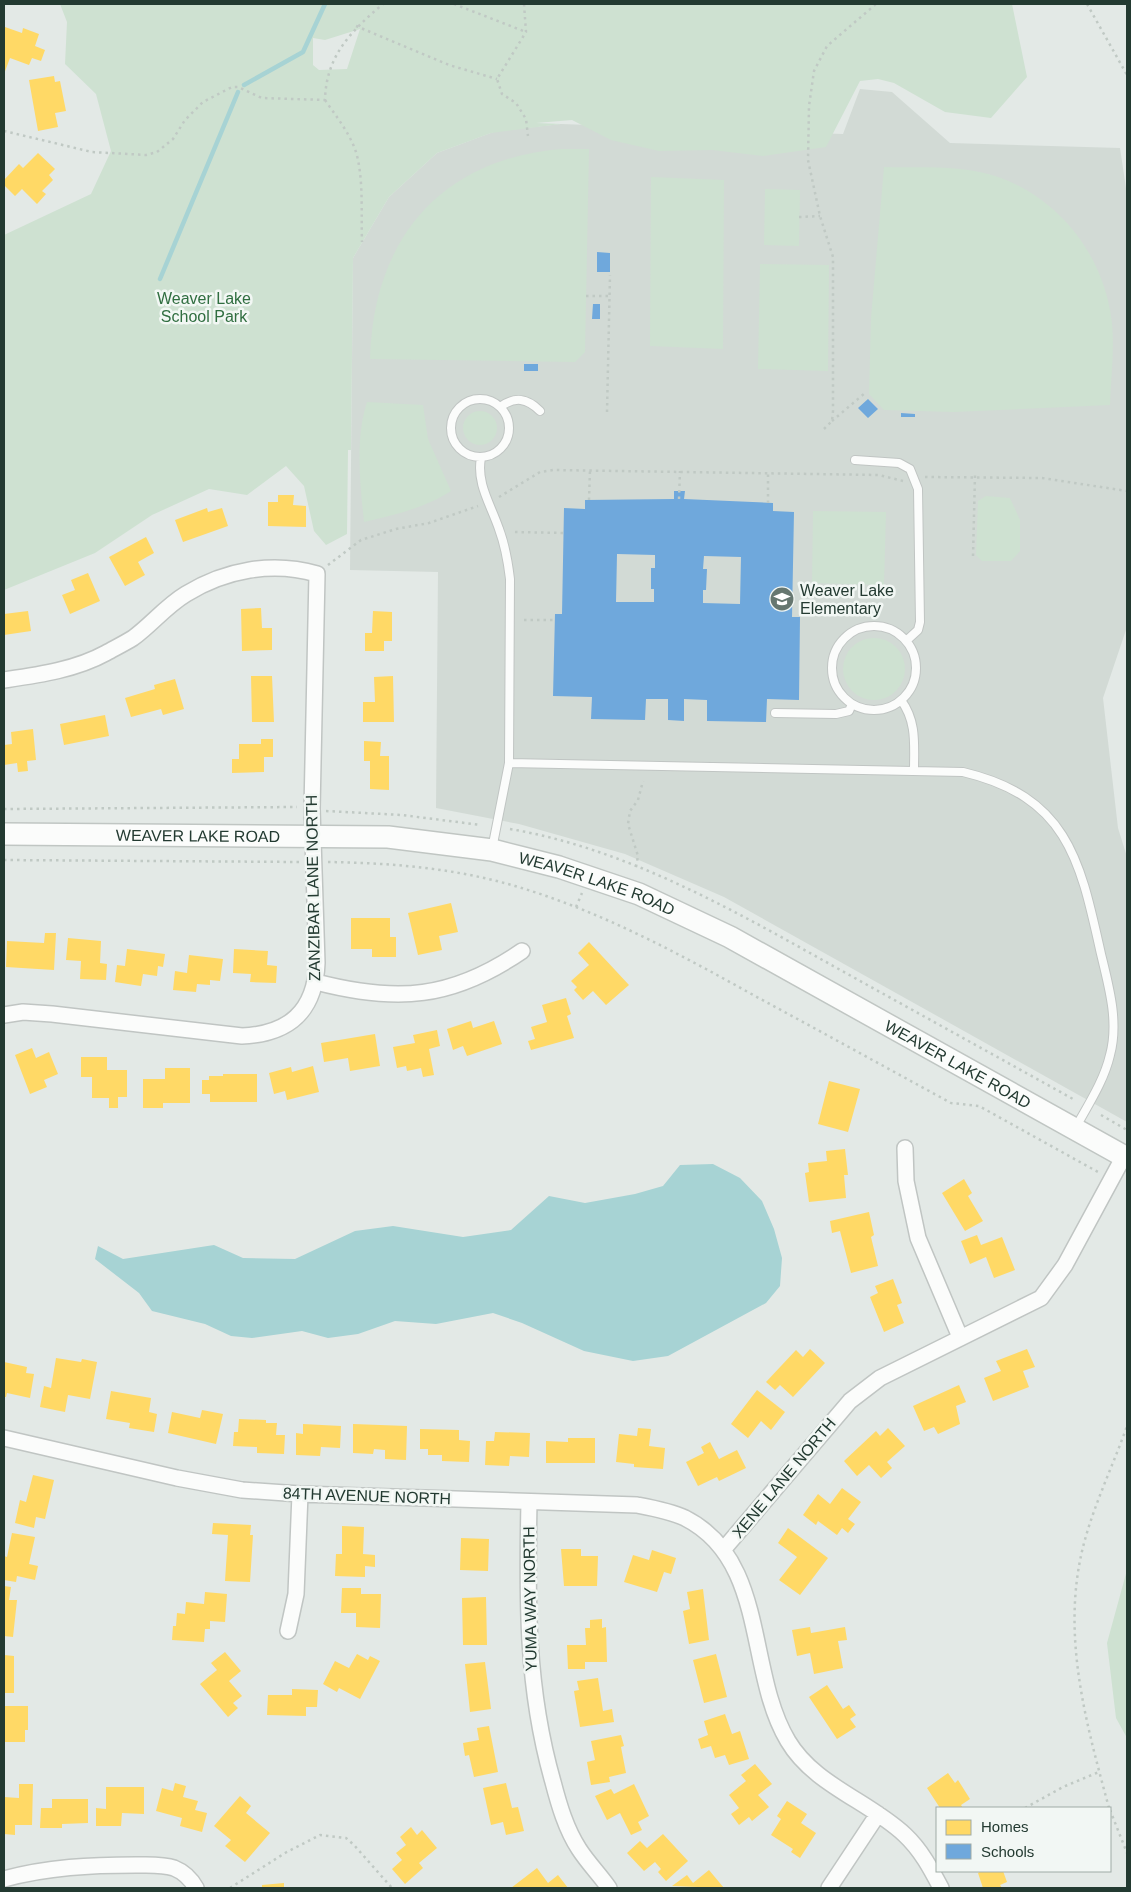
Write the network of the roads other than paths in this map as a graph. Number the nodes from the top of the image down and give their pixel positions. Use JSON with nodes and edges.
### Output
{"nodes":[{"id":1,"x":500,"y":407,"type":"junction"},
{"id":2,"x":540,"y":411,"type":"dead end"},
{"id":3,"x":481,"y":458,"type":"junction"},
{"id":4,"x":855,"y":460,"type":"dead end"},
{"id":5,"x":906,"y":641,"type":"junction"},
{"id":6,"x":4,"y":680,"type":"edge"},
{"id":7,"x":901,"y":700,"type":"junction"},
{"id":8,"x":852,"y":704,"type":"junction"},
{"id":9,"x":775,"y":713,"type":"dead end"},
{"id":10,"x":509,"y":763,"type":"junction"},
{"id":11,"x":914,"y":771,"type":"junction"},
{"id":12,"x":4,"y":834,"type":"edge"},
{"id":13,"x":313,"y":834,"type":"junction"},
{"id":14,"x":492,"y":850,"type":"junction"},
{"id":15,"x":522,"y":951,"type":"dead end"},
{"id":16,"x":316,"y":982,"type":"junction"},
{"id":17,"x":4,"y":1015,"type":"edge"},
{"id":18,"x":1075,"y":1129,"type":"junction"},
{"id":19,"x":904,"y":1148,"type":"dead end"},
{"id":20,"x":1126,"y":1157,"type":"edge"},
{"id":21,"x":960,"y":1337,"type":"junction"},
{"id":22,"x":4,"y":1438,"type":"edge"},
{"id":23,"x":300,"y":1494,"type":"junction"},
{"id":24,"x":529,"y":1502,"type":"junction"},
{"id":25,"x":723,"y":1550,"type":"junction"},
{"id":26,"x":288,"y":1631,"type":"dead end"},
{"id":27,"x":878,"y":1814,"type":"junction"},
{"id":28,"x":4,"y":1879,"type":"edge"},
{"id":29,"x":196,"y":1888,"type":"edge"},
{"id":30,"x":610,"y":1888,"type":"edge"},
{"id":31,"x":829,"y":1888,"type":"edge"},
{"id":32,"x":941,"y":1888,"type":"edge"}],
"edges":[{"from":1,"to":2,"type":"lane"},
{"from":1,"to":3,"type":"lane"},
{"from":1,"to":3,"type":"lane"},
{"from":3,"to":10,"type":"lane"},
{"from":4,"to":5,"type":"lane"},
{"from":5,"to":7,"type":"lane"},
{"from":5,"to":8,"type":"lane"},
{"from":6,"to":13,"type":"street","name":"ZANZIBAR LANE NORTH"},
{"from":7,"to":8,"type":"lane"},
{"from":7,"to":11,"type":"lane"},
{"from":8,"to":9,"type":"lane"},
{"from":10,"to":11,"type":"lane"},
{"from":10,"to":14,"type":"lane"},
{"from":11,"to":18,"type":"lane"},
{"from":12,"to":13,"type":"main road","name":"WEAVER LAKE ROAD"},
{"from":13,"to":14,"type":"main road","name":"WEAVER LAKE ROAD"},
{"from":13,"to":16,"type":"street","name":"ZANZIBAR LANE NORTH"},
{"from":14,"to":18,"type":"main road","name":"WEAVER LAKE ROAD"},
{"from":15,"to":16,"type":"street"},
{"from":16,"to":17,"type":"street","name":"ZANZIBAR LANE NORTH"},
{"from":18,"to":20,"type":"main road","name":"WEAVER LAKE ROAD"},
{"from":19,"to":21,"type":"street"},
{"from":20,"to":21,"type":"street","name":"XENE LANE NORTH"},
{"from":21,"to":25,"type":"street","name":"XENE LANE NORTH"},
{"from":22,"to":23,"type":"street","name":"84TH AVENUE NORTH"},
{"from":23,"to":24,"type":"street","name":"84TH AVENUE NORTH"},
{"from":23,"to":26,"type":"street"},
{"from":24,"to":25,"type":"street","name":"84TH AVENUE NORTH"},
{"from":24,"to":30,"type":"street","name":"YUMA WAY NORTH"},
{"from":25,"to":27,"type":"street","name":"XENE LANE NORTH"},
{"from":27,"to":31,"type":"street"},
{"from":27,"to":32,"type":"street","name":"XENE LANE NORTH"},
{"from":28,"to":29,"type":"street"}]}
